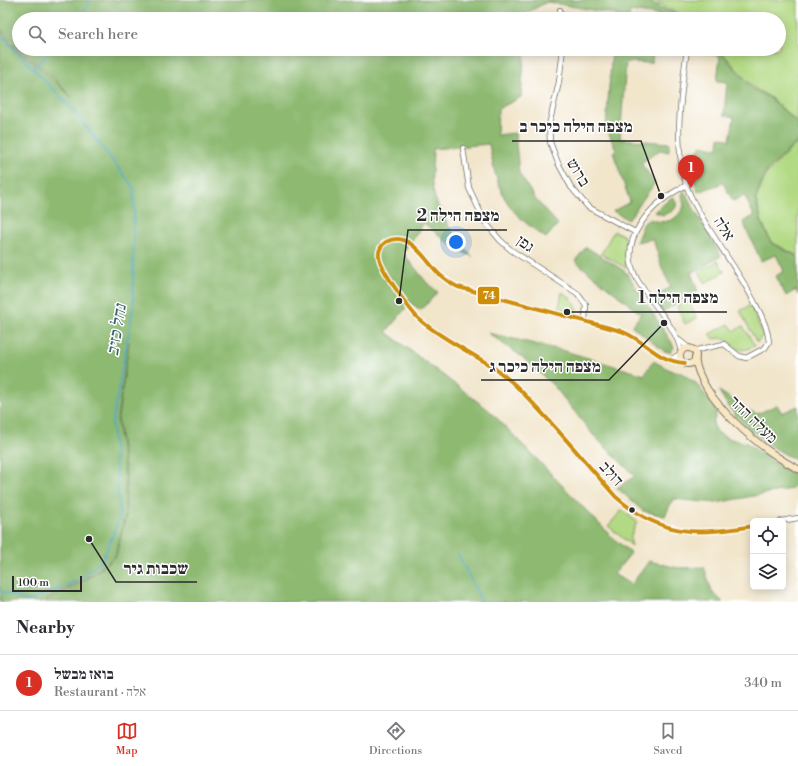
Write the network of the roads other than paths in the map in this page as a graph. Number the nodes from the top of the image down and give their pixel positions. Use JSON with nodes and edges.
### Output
{"nodes":[{"id":1,"x":562,"y":56,"type":"edge"},
{"id":2,"x":686,"y":56,"type":"edge"},
{"id":3,"x":463,"y":148,"type":"dead end"},
{"id":4,"x":687,"y":185,"type":"junction"},
{"id":5,"x":635,"y":232,"type":"junction"},
{"id":6,"x":585,"y":321,"type":"junction"},
{"id":7,"x":676,"y":337,"type":"junction"},
{"id":8,"x":690,"y":348,"type":"junction"},
{"id":9,"x":709,"y":348,"type":"junction"},
{"id":10,"x":680,"y":353,"type":"junction"},
{"id":11,"x":695,"y":357,"type":"junction"},
{"id":12,"x":666,"y":360,"type":"junction"},
{"id":13,"x":687,"y":363,"type":"junction"},
{"id":14,"x":701,"y":377,"type":"junction"},
{"id":15,"x":798,"y":469,"type":"edge"},
{"id":16,"x":798,"y":518,"type":"edge"},
{"id":17,"x":786,"y":520,"type":"edge"},
{"id":18,"x":750,"y":527,"type":"edge"}],
"edges":[{"from":1,"to":5,"type":"street","name":"ברוש"},
{"from":2,"to":4,"type":"street","name":"אלה"},
{"from":3,"to":6,"type":"street","name":"גפן"},
{"from":4,"to":5,"type":"street"},
{"from":4,"to":9,"type":"street","name":"אלה"},
{"from":5,"to":7,"type":"street"},
{"from":6,"to":12,"type":"street"},
{"from":6,"to":18,"type":"street","name":"דולב"},
{"from":7,"to":8,"type":"street"},
{"from":7,"to":10,"type":"street"},
{"from":8,"to":9,"type":"street","name":"אלה"},
{"from":8,"to":10,"type":"street"},
{"from":8,"to":11,"type":"street","name":"מעלה ההר"},
{"from":9,"to":11,"type":"street","name":"אלה"},
{"from":10,"to":12,"type":"street"},
{"from":10,"to":13,"type":"street","name":"מעלה ההר"},
{"from":11,"to":13,"type":"street"},
{"from":11,"to":14,"type":"street","name":"מעלה ההר"},
{"from":12,"to":13,"type":"street"},
{"from":13,"to":14,"type":"street","name":"מעלה ההר"},
{"from":14,"to":15,"type":"street","name":"מעלה ההר"},
{"from":16,"to":17,"type":"street"}]}
